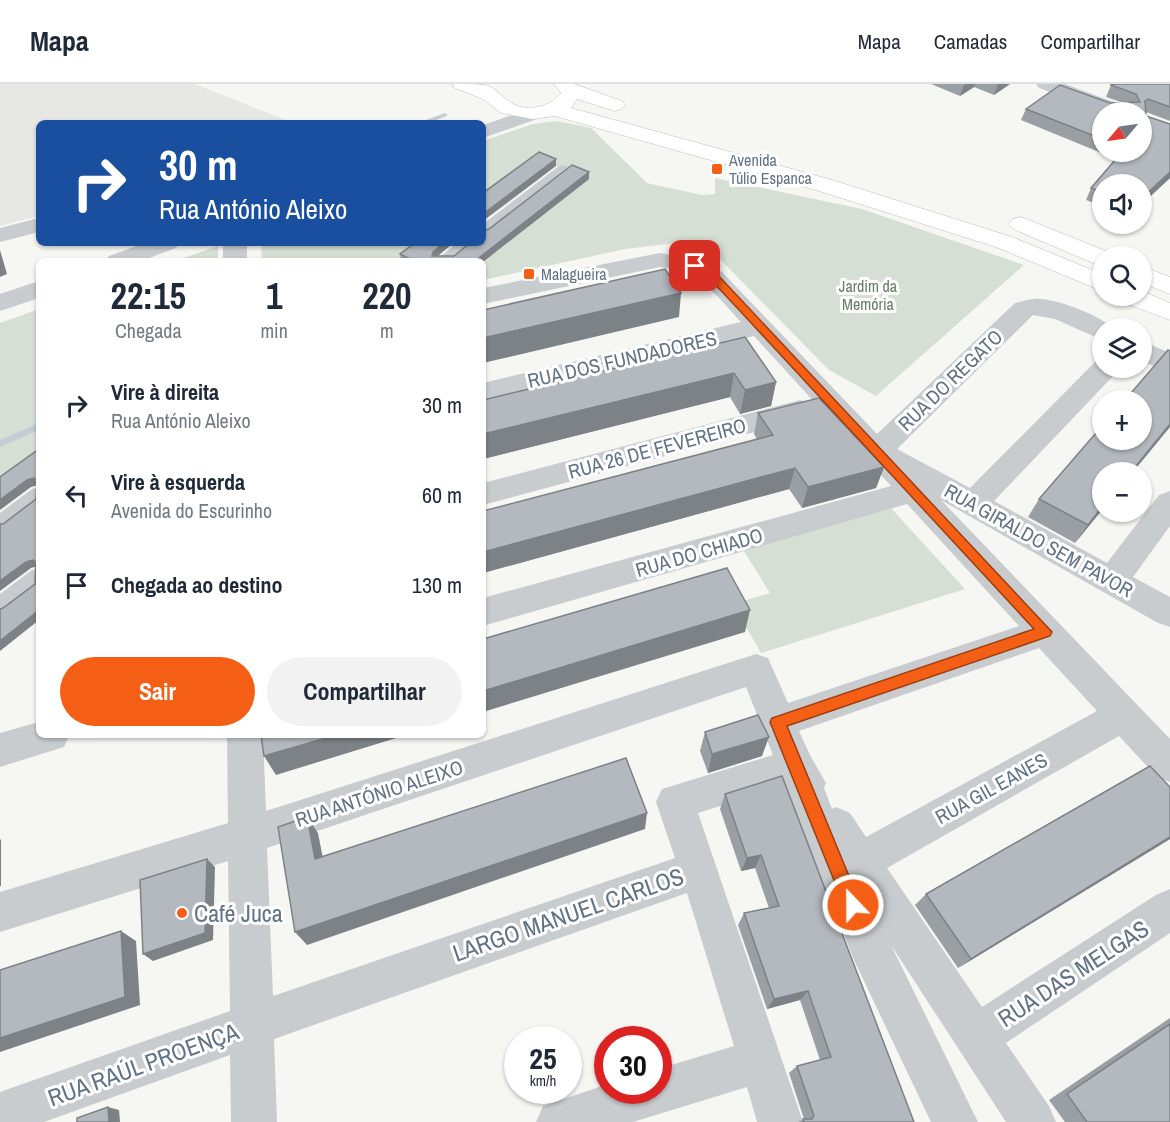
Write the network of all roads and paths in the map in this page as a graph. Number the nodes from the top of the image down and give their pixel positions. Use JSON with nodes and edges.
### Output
{"nodes":[{"id":1,"x":462,"y":84,"type":"edge"},
{"id":2,"x":1046,"y":84,"type":"edge"},
{"id":3,"x":566,"y":87,"type":"edge"},
{"id":4,"x":499,"y":96,"type":"edge"},
{"id":5,"x":1096,"y":102,"type":"edge"},
{"id":6,"x":546,"y":111,"type":"junction"},
{"id":7,"x":485,"y":120,"type":"edge"},
{"id":8,"x":486,"y":131,"type":"edge"},
{"id":9,"x":841,"y":168,"type":"dead end"},
{"id":10,"x":564,"y":169,"type":"edge"},
{"id":11,"x":997,"y":217,"type":"dead end"},
{"id":12,"x":36,"y":226,"type":"edge"},
{"id":13,"x":486,"y":229,"type":"edge"},
{"id":14,"x":0,"y":235,"type":"edge"},
{"id":15,"x":159,"y":246,"type":"edge"},
{"id":16,"x":463,"y":246,"type":"edge"},
{"id":17,"x":1092,"y":254,"type":"edge"},
{"id":18,"x":125,"y":258,"type":"edge"},
{"id":19,"x":447,"y":258,"type":"edge"},
{"id":20,"x":1152,"y":278,"type":"edge"},
{"id":21,"x":1092,"y":280,"type":"edge"},
{"id":22,"x":1170,"y":286,"type":"edge"},
{"id":23,"x":36,"y":290,"type":"edge"},
{"id":24,"x":486,"y":295,"type":"edge"},
{"id":25,"x":0,"y":303,"type":"edge"},
{"id":26,"x":1152,"y":305,"type":"edge"},
{"id":27,"x":1170,"y":312,"type":"edge"},
{"id":28,"x":760,"y":326,"type":"junction"},
{"id":29,"x":1092,"y":328,"type":"edge"},
{"id":30,"x":1152,"y":355,"type":"edge"},
{"id":31,"x":1170,"y":364,"type":"edge"},
{"id":32,"x":1095,"y":378,"type":"edge"},
{"id":33,"x":486,"y":392,"type":"edge"},
{"id":34,"x":831,"y":402,"type":"junction"},
{"id":35,"x":877,"y":451,"type":"junction"},
{"id":36,"x":914,"y":491,"type":"junction"},
{"id":37,"x":486,"y":493,"type":"edge"},
{"id":38,"x":36,"y":496,"type":"edge"},
{"id":39,"x":974,"y":503,"type":"junction"},
{"id":40,"x":1170,"y":503,"type":"edge"},
{"id":41,"x":0,"y":523,"type":"edge"},
{"id":42,"x":36,"y":578,"type":"edge"},
{"id":43,"x":1112,"y":580,"type":"junction"},
{"id":44,"x":0,"y":606,"type":"edge"},
{"id":45,"x":486,"y":611,"type":"edge"},
{"id":46,"x":1170,"y":613,"type":"edge"},
{"id":47,"x":1045,"y":632,"type":"junction"},
{"id":48,"x":1123,"y":715,"type":"junction"},
{"id":49,"x":778,"y":722,"type":"junction"},
{"id":50,"x":41,"y":738,"type":"edge"},
{"id":51,"x":245,"y":738,"type":"edge"},
{"id":52,"x":0,"y":750,"type":"edge"},
{"id":53,"x":1170,"y":765,"type":"edge"},
{"id":54,"x":795,"y":766,"type":"junction"},
{"id":55,"x":247,"y":836,"type":"junction"},
{"id":56,"x":860,"y":862,"type":"junction"},
{"id":57,"x":699,"y":869,"type":"junction"},
{"id":58,"x":1170,"y":909,"type":"edge"},
{"id":59,"x":0,"y":912,"type":"edge"},
{"id":60,"x":252,"y":1024,"type":"junction"},
{"id":61,"x":976,"y":1037,"type":"junction"},
{"id":62,"x":761,"y":1060,"type":"junction"},
{"id":63,"x":0,"y":1115,"type":"edge"},
{"id":64,"x":584,"y":1118,"type":"edge"},
{"id":65,"x":254,"y":1122,"type":"edge"},
{"id":66,"x":780,"y":1122,"type":"edge"},
{"id":67,"x":955,"y":1122,"type":"edge"},
{"id":68,"x":1033,"y":1122,"type":"edge"}],
"edges":[{"from":1,"to":4,"type":"main road"},
{"from":2,"to":5,"type":"street"},
{"from":3,"to":6,"type":"main road"},
{"from":3,"to":9,"type":"main road"},
{"from":4,"to":6,"type":"main road"},
{"from":4,"to":7,"type":"street"},
{"from":6,"to":8,"type":"street"},
{"from":6,"to":21,"type":"main road"},
{"from":10,"to":13,"type":"lane"},
{"from":11,"to":17,"type":"main road"},
{"from":12,"to":14,"type":"street"},
{"from":15,"to":18,"type":"street"},
{"from":16,"to":19,"type":"lane"},
{"from":20,"to":22,"type":"main road"},
{"from":23,"to":25,"type":"street"},
{"from":24,"to":28,"type":"street"},
{"from":26,"to":27,"type":"main road"},
{"from":28,"to":33,"type":"street","name":"RUA DOS FUNDADORES"},
{"from":28,"to":34,"type":"street"},
{"from":29,"to":35,"type":"street","name":"RUA DO REGATO"},
{"from":30,"to":31,"type":"street"},
{"from":32,"to":39,"type":"street"},
{"from":34,"to":35,"type":"street"},
{"from":34,"to":37,"type":"street","name":"RUA 26 DE FEVEREIRO"},
{"from":35,"to":36,"type":"street"},
{"from":35,"to":39,"type":"street","name":"RUA GIRALDO SEM PAVOR"},
{"from":36,"to":45,"type":"street","name":"RUA DO CHIADO"},
{"from":36,"to":47,"type":"street"},
{"from":38,"to":41,"type":"lane"},
{"from":39,"to":43,"type":"street","name":"RUA GIRALDO SEM PAVOR"},
{"from":40,"to":43,"type":"street"},
{"from":42,"to":44,"type":"lane"},
{"from":43,"to":46,"type":"street","name":"RUA GIRALDO SEM PAVOR"},
{"from":47,"to":48,"type":"street"},
{"from":47,"to":49,"type":"street"},
{"from":48,"to":53,"type":"street"},
{"from":48,"to":56,"type":"street","name":"RUA GIL EANES"},
{"from":49,"to":54,"type":"street"},
{"from":49,"to":55,"type":"street","name":"RUA ANTÓNIO ALEIXO"},
{"from":50,"to":52,"type":"street"},
{"from":51,"to":55,"type":"street"},
{"from":54,"to":56,"type":"street"},
{"from":54,"to":57,"type":"street"},
{"from":54,"to":67,"type":"street"},
{"from":55,"to":59,"type":"street","name":"RUA ANTÓNIO ALEIXO"},
{"from":55,"to":60,"type":"street"},
{"from":56,"to":61,"type":"street"},
{"from":57,"to":60,"type":"street","name":"LARGO MANUEL CARLOS"},
{"from":57,"to":62,"type":"street","name":"LARGO MANUEL CARLOS"},
{"from":58,"to":61,"type":"street","name":"RUA DAS MELGAS"},
{"from":60,"to":63,"type":"street","name":"RUA RAÚL PROENÇA"},
{"from":60,"to":65,"type":"street"},
{"from":61,"to":68,"type":"street"},
{"from":62,"to":64,"type":"street"},
{"from":62,"to":66,"type":"street","name":"LARGO MANUEL CARLOS"}]}
